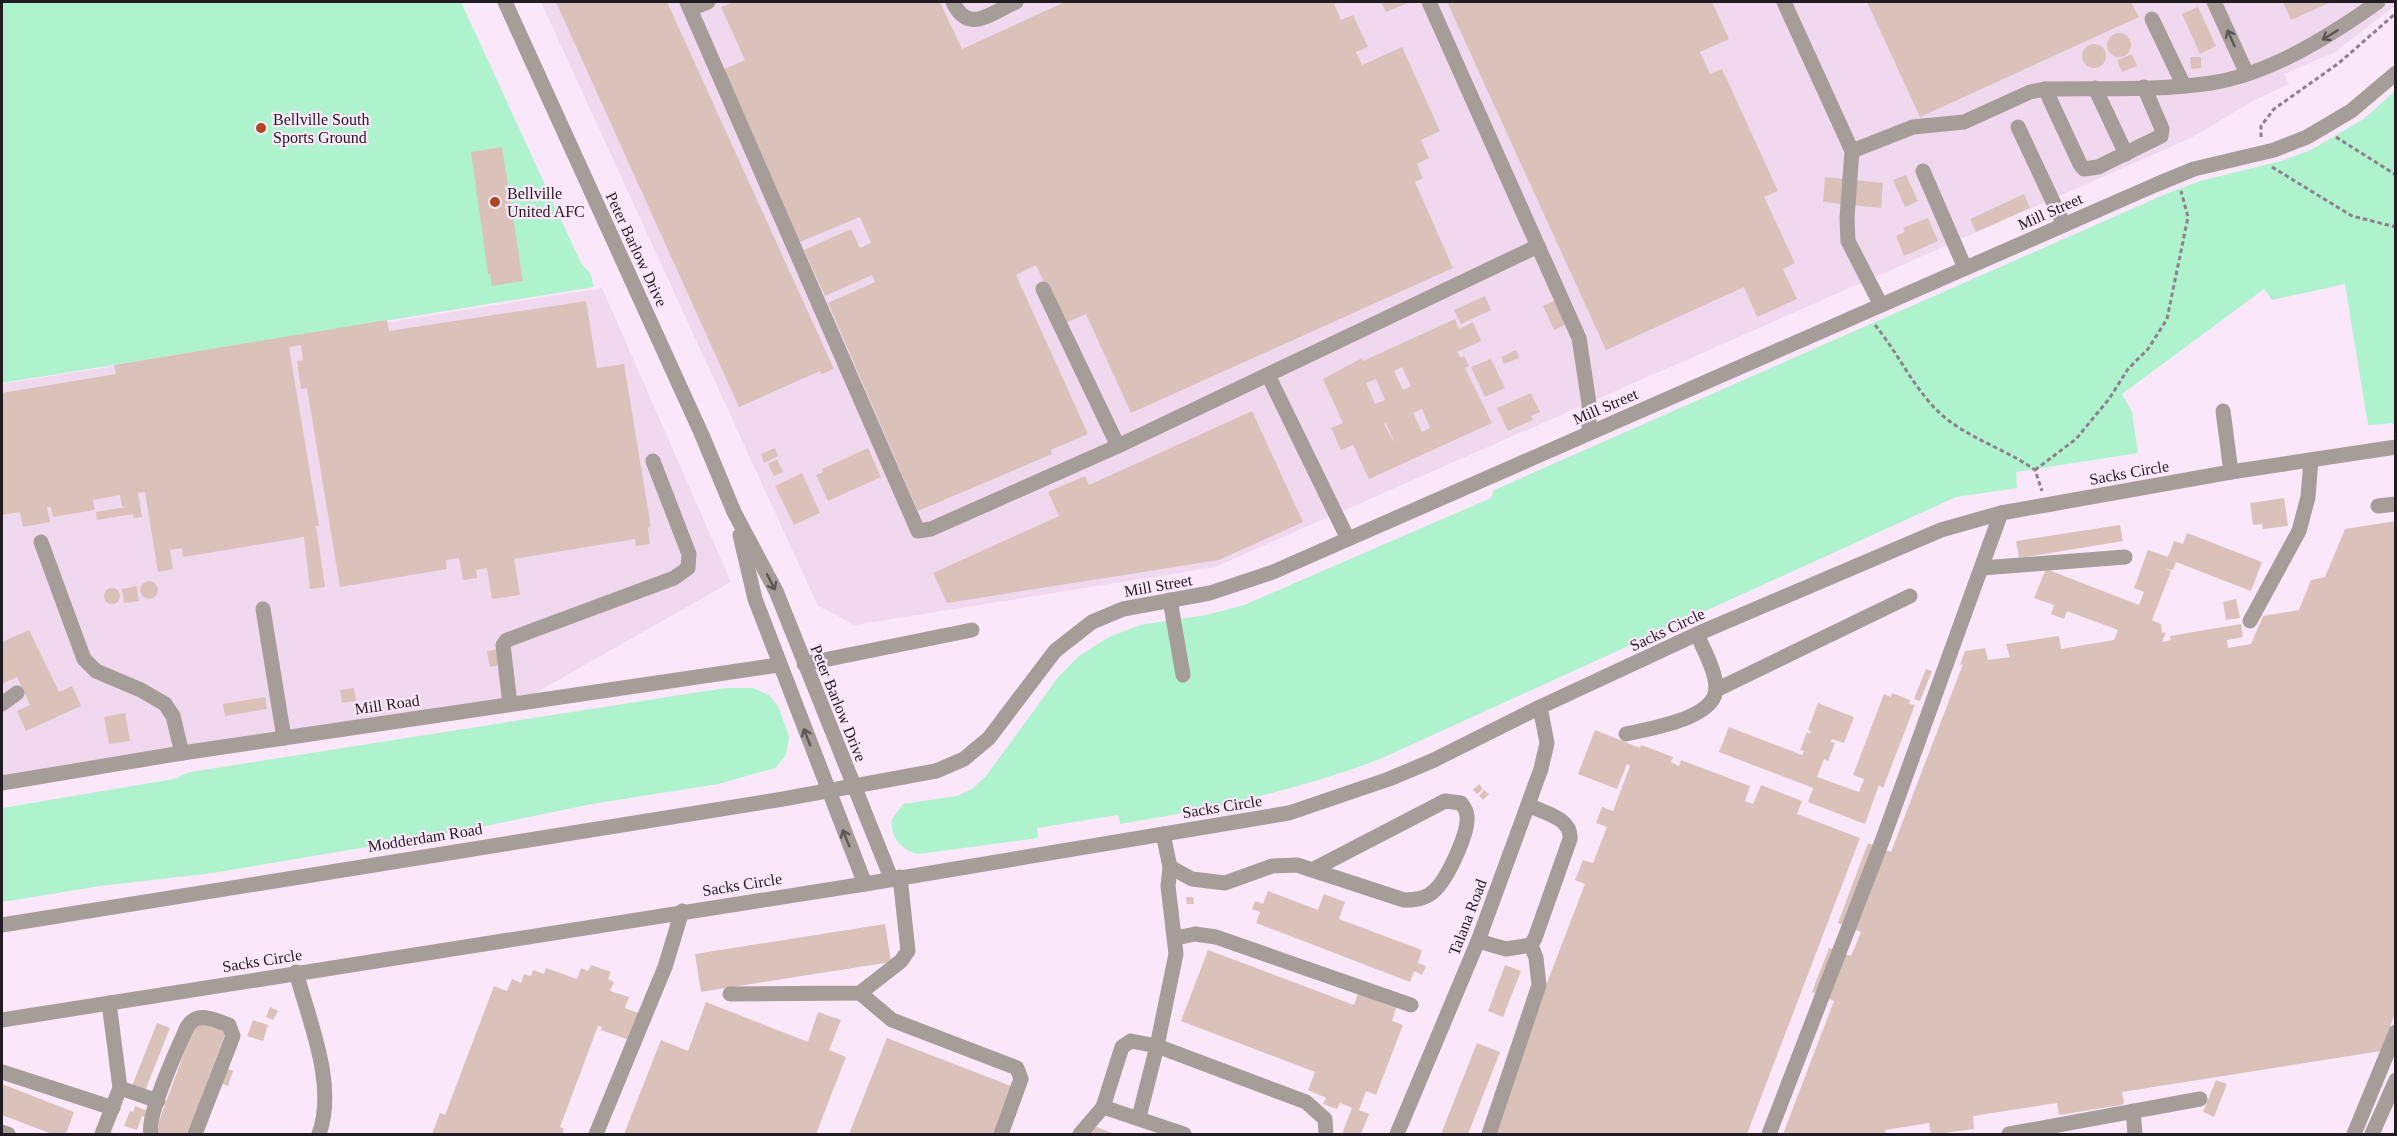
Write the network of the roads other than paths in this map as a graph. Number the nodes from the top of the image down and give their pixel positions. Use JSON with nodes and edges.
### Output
{"nodes":[{"id":1,"x":505,"y":2,"type":"edge"},
{"id":2,"x":708,"y":2,"type":"edge"},
{"id":3,"x":953,"y":2,"type":"edge"},
{"id":4,"x":1016,"y":2,"type":"edge"},
{"id":5,"x":1430,"y":2,"type":"edge"},
{"id":6,"x":1784,"y":2,"type":"edge"},
{"id":7,"x":2214,"y":2,"type":"edge"},
{"id":8,"x":2378,"y":2,"type":"edge"},
{"id":9,"x":689,"y":5,"type":"edge"},
{"id":10,"x":2151,"y":19,"type":"dead end"},
{"id":11,"x":2247,"y":74,"type":"junction"},
{"id":12,"x":2396,"y":74,"type":"edge"},
{"id":13,"x":2184,"y":86,"type":"junction"},
{"id":14,"x":2144,"y":87,"type":"junction"},
{"id":15,"x":2095,"y":88,"type":"junction"},
{"id":16,"x":2045,"y":89,"type":"junction"},
{"id":17,"x":2018,"y":127,"type":"dead end"},
{"id":18,"x":1852,"y":151,"type":"junction"},
{"id":19,"x":2126,"y":154,"type":"junction"},
{"id":20,"x":1923,"y":171,"type":"dead end"},
{"id":21,"x":2064,"y":225,"type":"junction"},
{"id":22,"x":1538,"y":246,"type":"junction"},
{"id":23,"x":1965,"y":268,"type":"junction"},
{"id":24,"x":1043,"y":289,"type":"dead end"},
{"id":25,"x":1881,"y":305,"type":"junction"},
{"id":26,"x":1268,"y":375,"type":"junction"},
{"id":27,"x":2223,"y":411,"type":"dead end"},
{"id":28,"x":1589,"y":432,"type":"junction"},
{"id":29,"x":1118,"y":446,"type":"junction"},
{"id":30,"x":2396,"y":447,"type":"edge"},
{"id":31,"x":2311,"y":460,"type":"junction"},
{"id":32,"x":653,"y":461,"type":"dead end"},
{"id":33,"x":2231,"y":472,"type":"junction"},
{"id":34,"x":2396,"y":504,"type":"edge"},
{"id":35,"x":2378,"y":506,"type":"dead end"},
{"id":36,"x":734,"y":512,"type":"junction"},
{"id":37,"x":2001,"y":513,"type":"junction"},
{"id":38,"x":1348,"y":539,"type":"junction"},
{"id":39,"x":41,"y":542,"type":"dead end"},
{"id":40,"x":2125,"y":557,"type":"dead end"},
{"id":41,"x":1982,"y":568,"type":"junction"},
{"id":42,"x":1910,"y":597,"type":"dead end"},
{"id":43,"x":1170,"y":600,"type":"junction"},
{"id":44,"x":263,"y":609,"type":"dead end"},
{"id":45,"x":2250,"y":621,"type":"dead end"},
{"id":46,"x":972,"y":630,"type":"dead end"},
{"id":47,"x":1697,"y":634,"type":"junction"},
{"id":48,"x":778,"y":664,"type":"junction"},
{"id":49,"x":804,"y":664,"type":"junction"},
{"id":50,"x":1183,"y":675,"type":"dead end"},
{"id":51,"x":1716,"y":690,"type":"junction"},
{"id":52,"x":17,"y":693,"type":"dead end"},
{"id":53,"x":2,"y":704,"type":"edge"},
{"id":54,"x":510,"y":704,"type":"junction"},
{"id":55,"x":1540,"y":707,"type":"junction"},
{"id":56,"x":1626,"y":734,"type":"dead end"},
{"id":57,"x":284,"y":738,"type":"junction"},
{"id":58,"x":182,"y":753,"type":"junction"},
{"id":59,"x":2,"y":783,"type":"edge"},
{"id":60,"x":854,"y":787,"type":"junction"},
{"id":61,"x":828,"y":791,"type":"junction"},
{"id":62,"x":1528,"y":804,"type":"junction"},
{"id":63,"x":1163,"y":834,"type":"junction"},
{"id":64,"x":1170,"y":867,"type":"junction"},
{"id":65,"x":1314,"y":869,"type":"junction"},
{"id":66,"x":895,"y":878,"type":"junction"},
{"id":67,"x":865,"y":884,"type":"junction"},
{"id":68,"x":682,"y":911,"type":"junction"},
{"id":69,"x":2,"y":924,"type":"edge"},
{"id":70,"x":1176,"y":938,"type":"junction"},
{"id":71,"x":1478,"y":941,"type":"junction"},
{"id":72,"x":1531,"y":945,"type":"junction"},
{"id":73,"x":296,"y":972,"type":"junction"},
{"id":74,"x":860,"y":993,"type":"junction"},
{"id":75,"x":730,"y":994,"type":"dead end"},
{"id":76,"x":109,"y":1003,"type":"junction"},
{"id":77,"x":1411,"y":1005,"type":"dead end"},
{"id":78,"x":2,"y":1020,"type":"edge"},
{"id":79,"x":2396,"y":1032,"type":"edge"},
{"id":80,"x":1157,"y":1047,"type":"junction"},
{"id":81,"x":2,"y":1072,"type":"edge"},
{"id":82,"x":2396,"y":1080,"type":"edge"},
{"id":83,"x":120,"y":1088,"type":"junction"},
{"id":84,"x":2200,"y":1099,"type":"dead end"},
{"id":85,"x":158,"y":1101,"type":"junction"},
{"id":86,"x":1103,"y":1107,"type":"junction"},
{"id":87,"x":113,"y":1108,"type":"junction"},
{"id":88,"x":2133,"y":1111,"type":"junction"},
{"id":89,"x":1139,"y":1117,"type":"junction"},
{"id":90,"x":2,"y":1132,"type":"edge"},
{"id":91,"x":8,"y":1134,"type":"edge"},
{"id":92,"x":102,"y":1134,"type":"edge"},
{"id":93,"x":151,"y":1134,"type":"edge"},
{"id":94,"x":195,"y":1134,"type":"edge"},
{"id":95,"x":319,"y":1134,"type":"edge"},
{"id":96,"x":596,"y":1134,"type":"edge"},
{"id":97,"x":1001,"y":1134,"type":"edge"},
{"id":98,"x":1080,"y":1134,"type":"edge"},
{"id":99,"x":1184,"y":1134,"type":"edge"},
{"id":100,"x":1326,"y":1134,"type":"edge"},
{"id":101,"x":1397,"y":1134,"type":"edge"},
{"id":102,"x":1489,"y":1134,"type":"edge"},
{"id":103,"x":1769,"y":1134,"type":"edge"},
{"id":104,"x":2009,"y":1134,"type":"edge"},
{"id":105,"x":2135,"y":1134,"type":"edge"},
{"id":106,"x":2354,"y":1134,"type":"edge"},
{"id":107,"x":2372,"y":1134,"type":"edge"}],
"edges":[{"from":1,"to":36,"type":"street","name":"Peter Barlow Drive"},
{"from":2,"to":9,"type":"street"},
{"from":3,"to":4,"type":"street"},
{"from":5,"to":22,"type":"street"},
{"from":6,"to":18,"type":"street"},
{"from":11,"to":7,"type":"street","one_way":true},
{"from":8,"to":11,"type":"street","one_way":true},
{"from":9,"to":29,"type":"street"},
{"from":10,"to":13,"type":"street"},
{"from":11,"to":13,"type":"street"},
{"from":12,"to":21,"type":"street","name":"Mill Street"},
{"from":13,"to":14,"type":"street"},
{"from":14,"to":15,"type":"street"},
{"from":14,"to":19,"type":"street"},
{"from":15,"to":16,"type":"street"},
{"from":15,"to":19,"type":"street"},
{"from":16,"to":18,"type":"street"},
{"from":16,"to":19,"type":"street"},
{"from":17,"to":21,"type":"street"},
{"from":18,"to":25,"type":"street"},
{"from":20,"to":23,"type":"street"},
{"from":21,"to":23,"type":"street","name":"Mill Street"},
{"from":22,"to":26,"type":"street"},
{"from":22,"to":28,"type":"street"},
{"from":23,"to":25,"type":"street","name":"Mill Street"},
{"from":24,"to":29,"type":"street"},
{"from":25,"to":28,"type":"street","name":"Mill Street"},
{"from":26,"to":29,"type":"street"},
{"from":26,"to":38,"type":"street"},
{"from":27,"to":33,"type":"street"},
{"from":28,"to":38,"type":"street","name":"Mill Street"},
{"from":30,"to":31,"type":"street","name":"Sacks Circle"},
{"from":31,"to":33,"type":"street","name":"Sacks Circle"},
{"from":31,"to":45,"type":"street"},
{"from":32,"to":54,"type":"street"},
{"from":33,"to":37,"type":"street","name":"Sacks Circle"},
{"from":34,"to":35,"type":"street"},
{"from":36,"to":48,"type":"street","name":"Peter Barlow Drive"},
{"from":36,"to":49,"type":"street","name":"Peter Barlow Drive","one_way":true},
{"from":37,"to":41,"type":"street"},
{"from":37,"to":47,"type":"street","name":"Sacks Circle"},
{"from":38,"to":43,"type":"street","name":"Mill Street"},
{"from":39,"to":58,"type":"street"},
{"from":40,"to":41,"type":"street"},
{"from":41,"to":103,"type":"street"},
{"from":42,"to":51,"type":"street"},
{"from":43,"to":50,"type":"street"},
{"from":43,"to":60,"type":"street","name":"Mill Street"},
{"from":44,"to":57,"type":"street"},
{"from":46,"to":49,"type":"street"},
{"from":47,"to":51,"type":"street"},
{"from":47,"to":55,"type":"street","name":"Sacks Circle"},
{"from":48,"to":54,"type":"street","name":"Mill Road"},
{"from":61,"to":48,"type":"street","name":"Peter Barlow Drive","one_way":true},
{"from":49,"to":60,"type":"street","name":"Peter Barlow Drive"},
{"from":51,"to":56,"type":"street"},
{"from":52,"to":53,"type":"street"},
{"from":54,"to":57,"type":"street","name":"Mill Road"},
{"from":55,"to":62,"type":"street","name":"Talana Road"},
{"from":55,"to":63,"type":"street","name":"Sacks Circle"},
{"from":57,"to":58,"type":"street","name":"Mill Road"},
{"from":58,"to":59,"type":"street","name":"Mill Road"},
{"from":60,"to":61,"type":"street","name":"Modderdam Road"},
{"from":60,"to":66,"type":"street","name":"Peter Barlow Drive"},
{"from":67,"to":61,"type":"street","name":"Peter Barlow Drive","one_way":true},
{"from":61,"to":69,"type":"street","name":"Modderdam Road"},
{"from":62,"to":71,"type":"street","name":"Talana Road"},
{"from":62,"to":72,"type":"street"},
{"from":63,"to":64,"type":"street"},
{"from":63,"to":66,"type":"street","name":"Sacks Circle"},
{"from":64,"to":65,"type":"street"},
{"from":64,"to":70,"type":"street"},
{"from":65,"to":65,"type":"street"},
{"from":66,"to":67,"type":"street","name":"Sacks Circle"},
{"from":66,"to":74,"type":"street","name":"Peter Barlow Drive"},
{"from":67,"to":68,"type":"street","name":"Sacks Circle"},
{"from":68,"to":73,"type":"street","name":"Sacks Circle"},
{"from":68,"to":96,"type":"street"},
{"from":70,"to":77,"type":"street"},
{"from":70,"to":80,"type":"street"},
{"from":71,"to":72,"type":"street"},
{"from":71,"to":101,"type":"street","name":"Talana Road"},
{"from":72,"to":102,"type":"street"},
{"from":73,"to":76,"type":"street","name":"Sacks Circle"},
{"from":73,"to":95,"type":"street"},
{"from":74,"to":75,"type":"street"},
{"from":74,"to":97,"type":"street"},
{"from":76,"to":78,"type":"street","name":"Sacks Circle"},
{"from":76,"to":83,"type":"street"},
{"from":79,"to":106,"type":"street"},
{"from":80,"to":86,"type":"street"},
{"from":80,"to":89,"type":"street"},
{"from":80,"to":100,"type":"street"},
{"from":81,"to":87,"type":"street"},
{"from":82,"to":107,"type":"street"},
{"from":83,"to":85,"type":"street"},
{"from":83,"to":87,"type":"street"},
{"from":84,"to":88,"type":"street"},
{"from":85,"to":93,"type":"street"},
{"from":85,"to":94,"type":"street"},
{"from":86,"to":89,"type":"street"},
{"from":86,"to":98,"type":"street"},
{"from":87,"to":92,"type":"street"},
{"from":88,"to":104,"type":"street"},
{"from":88,"to":105,"type":"street"},
{"from":89,"to":99,"type":"street"},
{"from":90,"to":91,"type":"street"}]}
